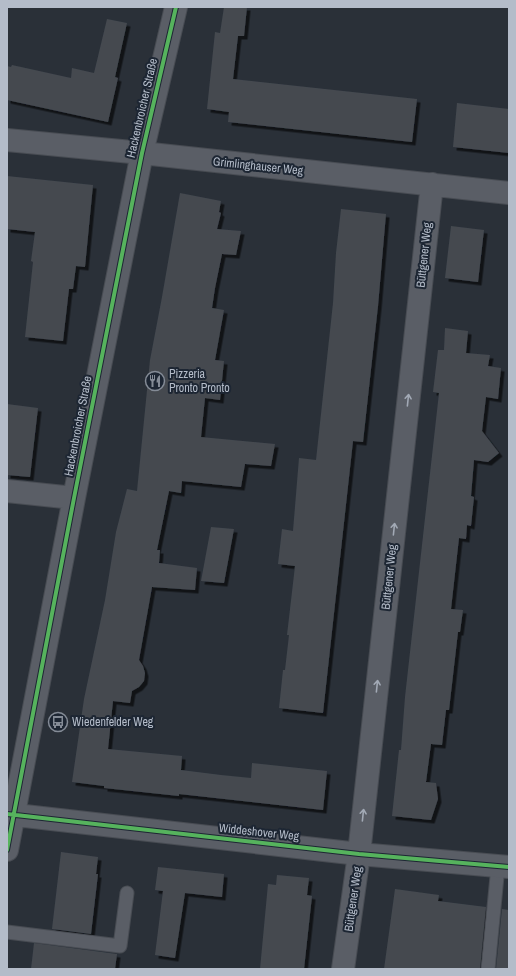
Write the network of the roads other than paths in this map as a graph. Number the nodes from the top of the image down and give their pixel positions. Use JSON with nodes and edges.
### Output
{"nodes":[{"id":1,"x":176,"y":7,"type":"edge"},
{"id":2,"x":7,"y":140,"type":"edge"},
{"id":3,"x":142,"y":153,"type":"junction"},
{"id":4,"x":432,"y":184,"type":"junction"},
{"id":5,"x":509,"y":193,"type":"edge"},
{"id":6,"x":7,"y":491,"type":"edge"},
{"id":7,"x":74,"y":498,"type":"junction"},
{"id":8,"x":11,"y":814,"type":"edge"},
{"id":9,"x":7,"y":850,"type":"edge"},
{"id":10,"x":359,"y":854,"type":"junction"},
{"id":11,"x":503,"y":867,"type":"edge"},
{"id":12,"x":127,"y":893,"type":"dead end"},
{"id":13,"x":7,"y":932,"type":"edge"},
{"id":14,"x":343,"y":969,"type":"edge"},
{"id":15,"x":488,"y":969,"type":"edge"}],
"edges":[{"from":1,"to":3,"type":"street","name":"Hackenbroicher Straße"},
{"from":2,"to":3,"type":"street","name":"Grimlinghauser Weg"},
{"from":3,"to":4,"type":"street","name":"Grimlinghauser Weg"},
{"from":3,"to":7,"type":"street","name":"Hackenbroicher Straße"},
{"from":4,"to":5,"type":"street","name":"Grimlinghauser Weg"},
{"from":10,"to":4,"type":"street","name":"Büttgener Weg","one_way":true},
{"from":6,"to":7,"type":"street"},
{"from":7,"to":8,"type":"street","name":"Hackenbroicher Straße"},
{"from":8,"to":9,"type":"street","name":"Hackenbroicher Straße"},
{"from":8,"to":10,"type":"street","name":"Widdeshover Weg"},
{"from":10,"to":11,"type":"street","name":"Widdeshover Weg"},
{"from":10,"to":14,"type":"street","name":"Büttgener Weg"},
{"from":11,"to":15,"type":"lane"},
{"from":12,"to":13,"type":"lane"}]}
